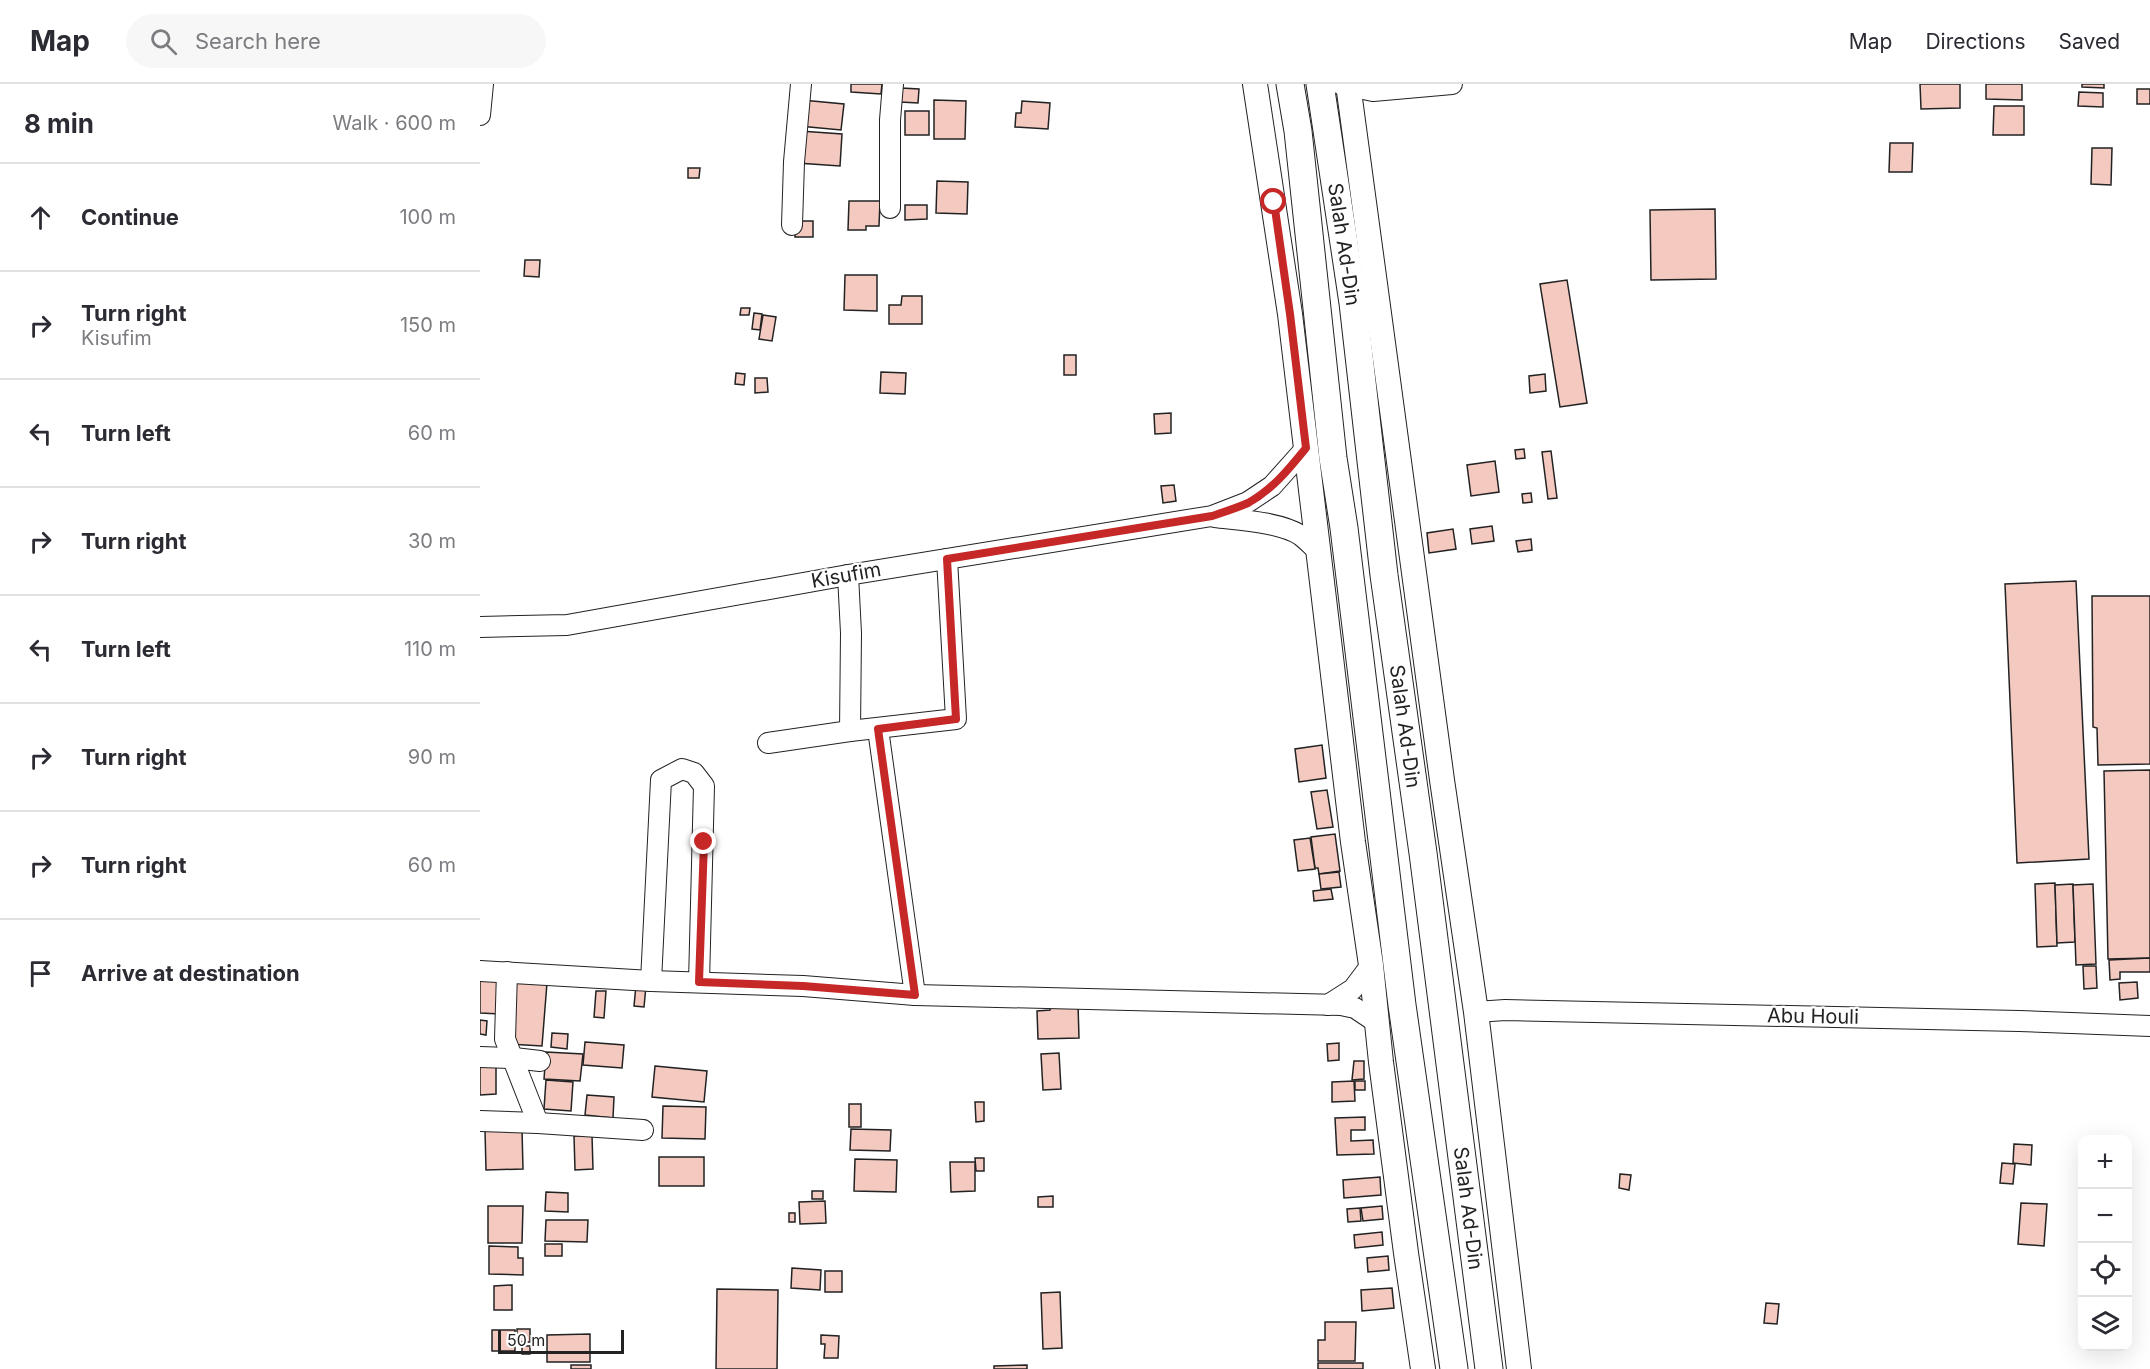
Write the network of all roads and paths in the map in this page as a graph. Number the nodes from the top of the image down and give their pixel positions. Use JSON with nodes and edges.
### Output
{"nodes":[{"id":1,"x":483,"y":84,"type":"edge"},
{"id":2,"x":801,"y":84,"type":"edge"},
{"id":3,"x":893,"y":84,"type":"edge"},
{"id":4,"x":1255,"y":84,"type":"edge"},
{"id":5,"x":1290,"y":84,"type":"edge"},
{"id":6,"x":1320,"y":84,"type":"edge"},
{"id":7,"x":1452,"y":84,"type":"edge"},
{"id":8,"x":1346,"y":85,"type":"edge"},
{"id":9,"x":480,"y":115,"type":"edge"},
{"id":10,"x":890,"y":208,"type":"dead end"},
{"id":11,"x":792,"y":225,"type":"dead end"},
{"id":12,"x":1306,"y":448,"type":"junction"},
{"id":13,"x":1212,"y":516,"type":"junction"},
{"id":14,"x":1318,"y":551,"type":"junction"},
{"id":15,"x":947,"y":559,"type":"junction"},
{"id":16,"x":848,"y":575,"type":"junction"},
{"id":17,"x":480,"y":627,"type":"edge"},
{"id":18,"x":878,"y":729,"type":"junction"},
{"id":19,"x":850,"y":731,"type":"junction"},
{"id":20,"x":768,"y":743,"type":"dead end"},
{"id":21,"x":1371,"y":965,"type":"junction"},
{"id":22,"x":480,"y":971,"type":"edge"},
{"id":23,"x":507,"y":972,"type":"junction"},
{"id":24,"x":651,"y":981,"type":"junction"},
{"id":25,"x":699,"y":982,"type":"junction"},
{"id":26,"x":915,"y":995,"type":"junction"},
{"id":27,"x":1328,"y":1005,"type":"junction"},
{"id":28,"x":1476,"y":1012,"type":"junction"},
{"id":29,"x":1376,"y":1022,"type":"junction"},
{"id":30,"x":2150,"y":1026,"type":"edge"},
{"id":31,"x":480,"y":1057,"type":"edge"},
{"id":32,"x":514,"y":1058,"type":"junction"},
{"id":33,"x":540,"y":1061,"type":"dead end"},
{"id":34,"x":480,"y":1121,"type":"edge"},
{"id":35,"x":538,"y":1123,"type":"junction"},
{"id":36,"x":643,"y":1130,"type":"dead end"},
{"id":37,"x":1423,"y":1369,"type":"edge"},
{"id":38,"x":1454,"y":1369,"type":"edge"},
{"id":39,"x":1489,"y":1369,"type":"edge"},
{"id":40,"x":1519,"y":1369,"type":"edge"}],
"edges":[{"from":1,"to":9,"type":"street"},
{"from":2,"to":11,"type":"street"},
{"from":3,"to":10,"type":"street"},
{"from":4,"to":12,"type":"main road"},
{"from":5,"to":38,"type":"highway","name":"Salah Ad-Din"},
{"from":6,"to":39,"type":"highway","name":"Salah Ad-Din"},
{"from":7,"to":8,"type":"street"},
{"from":8,"to":28,"type":"main road"},
{"from":12,"to":13,"type":"street","name":"Kisufim"},
{"from":12,"to":14,"type":"main road"},
{"from":13,"to":14,"type":"street","name":"Kisufim"},
{"from":13,"to":15,"type":"street","name":"Kisufim"},
{"from":14,"to":21,"type":"main road"},
{"from":15,"to":16,"type":"street","name":"Kisufim"},
{"from":15,"to":18,"type":"street"},
{"from":16,"to":17,"type":"street","name":"Kisufim"},
{"from":16,"to":19,"type":"street"},
{"from":18,"to":19,"type":"street"},
{"from":18,"to":26,"type":"street"},
{"from":19,"to":20,"type":"street"},
{"from":21,"to":27,"type":"street"},
{"from":21,"to":29,"type":"main road"},
{"from":22,"to":23,"type":"street"},
{"from":23,"to":24,"type":"street"},
{"from":23,"to":32,"type":"street"},
{"from":24,"to":25,"type":"street"},
{"from":24,"to":25,"type":"street"},
{"from":25,"to":26,"type":"street"},
{"from":26,"to":27,"type":"street"},
{"from":27,"to":29,"type":"street"},
{"from":28,"to":30,"type":"street","name":"Abu Houli"},
{"from":28,"to":40,"type":"main road"},
{"from":29,"to":37,"type":"main road"},
{"from":31,"to":32,"type":"street"},
{"from":32,"to":33,"type":"street"},
{"from":32,"to":35,"type":"street"},
{"from":34,"to":35,"type":"street"},
{"from":35,"to":36,"type":"street"}]}
